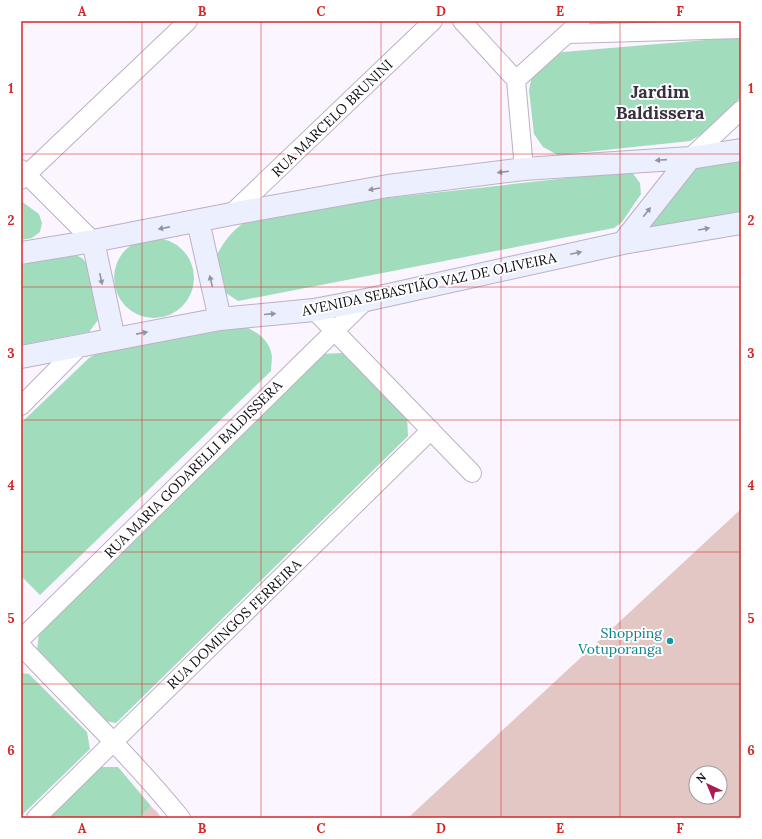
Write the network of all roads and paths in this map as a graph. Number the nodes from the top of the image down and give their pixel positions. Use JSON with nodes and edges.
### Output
{"nodes":[{"id":1,"x":188,"y":21,"type":"edge"},
{"id":2,"x":434,"y":21,"type":"edge"},
{"id":3,"x":462,"y":21,"type":"edge"},
{"id":4,"x":581,"y":21,"type":"edge"},
{"id":5,"x":741,"y":30,"type":"edge"},
{"id":6,"x":568,"y":34,"type":"junction"},
{"id":7,"x":516,"y":80,"type":"junction"},
{"id":8,"x":741,"y":110,"type":"edge"},
{"id":9,"x":741,"y":150,"type":"edge"},
{"id":10,"x":690,"y":158,"type":"junction"},
{"id":11,"x":524,"y":170,"type":"junction"},
{"id":12,"x":23,"y":175,"type":"edge"},
{"id":13,"x":230,"y":214,"type":"junction"},
{"id":14,"x":198,"y":221,"type":"junction"},
{"id":15,"x":741,"y":223,"type":"edge"},
{"id":16,"x":93,"y":241,"type":"junction"},
{"id":17,"x":623,"y":243,"type":"junction"},
{"id":18,"x":21,"y":253,"type":"edge"},
{"id":19,"x":366,"y":300,"type":"junction"},
{"id":20,"x":314,"y":310,"type":"junction"},
{"id":21,"x":220,"y":319,"type":"junction"},
{"id":22,"x":334,"y":331,"type":"junction"},
{"id":23,"x":114,"y":339,"type":"junction"},
{"id":24,"x":81,"y":345,"type":"junction"},
{"id":25,"x":21,"y":357,"type":"edge"},
{"id":26,"x":21,"y":406,"type":"edge"},
{"id":27,"x":431,"y":430,"type":"junction"},
{"id":28,"x":472,"y":473,"type":"dead end"},
{"id":29,"x":21,"y":639,"type":"edge"},
{"id":30,"x":21,"y":646,"type":"edge"},
{"id":31,"x":113,"y":742,"type":"junction"},
{"id":32,"x":36,"y":818,"type":"edge"},
{"id":33,"x":181,"y":818,"type":"edge"}],
"edges":[{"from":1,"to":12,"type":"street"},
{"from":2,"to":13,"type":"street","name":"RUA MARCELO BRUNINI"},
{"from":3,"to":7,"type":"street"},
{"from":4,"to":6,"type":"street"},
{"from":5,"to":6,"type":"street"},
{"from":6,"to":7,"type":"street"},
{"from":7,"to":11,"type":"street"},
{"from":8,"to":10,"type":"street"},
{"from":9,"to":10,"type":"street"},
{"from":10,"to":11,"type":"street","one_way":true},
{"from":17,"to":10,"type":"street","one_way":true},
{"from":11,"to":13,"type":"street","one_way":true},
{"from":12,"to":16,"type":"street"},
{"from":13,"to":14,"type":"street"},
{"from":14,"to":16,"type":"street","one_way":true},
{"from":21,"to":14,"type":"street","one_way":true},
{"from":17,"to":15,"type":"street","name":"AVENIDA SEBASTIÃO VAZ DE OLIVEIRA","one_way":true},
{"from":16,"to":18,"type":"street"},
{"from":16,"to":23,"type":"street","one_way":true},
{"from":19,"to":17,"type":"street","name":"AVENIDA SEBASTIÃO VAZ DE OLIVEIRA","one_way":true},
{"from":19,"to":20,"type":"street","name":"AVENIDA SEBASTIÃO VAZ DE OLIVEIRA"},
{"from":19,"to":22,"type":"street","name":"RUA MARIA GODARELLI BALDISSERA"},
{"from":21,"to":20,"type":"street","name":"AVENIDA SEBASTIÃO VAZ DE OLIVEIRA","one_way":true},
{"from":20,"to":22,"type":"street"},
{"from":23,"to":21,"type":"street","name":"AVENIDA SEBASTIÃO VAZ DE OLIVEIRA","one_way":true},
{"from":22,"to":27,"type":"street"},
{"from":22,"to":29,"type":"street","name":"RUA MARIA GODARELLI BALDISSERA"},
{"from":23,"to":24,"type":"street","name":"AVENIDA SEBASTIÃO VAZ DE OLIVEIRA"},
{"from":24,"to":25,"type":"street","name":"AVENIDA SEBASTIÃO VAZ DE OLIVEIRA"},
{"from":24,"to":26,"type":"street"},
{"from":27,"to":28,"type":"street"},
{"from":27,"to":31,"type":"street","name":"RUA DOMINGOS FERREIRA"},
{"from":30,"to":31,"type":"street"},
{"from":31,"to":32,"type":"street","name":"RUA DOMINGOS FERREIRA"},
{"from":31,"to":33,"type":"street"}]}
